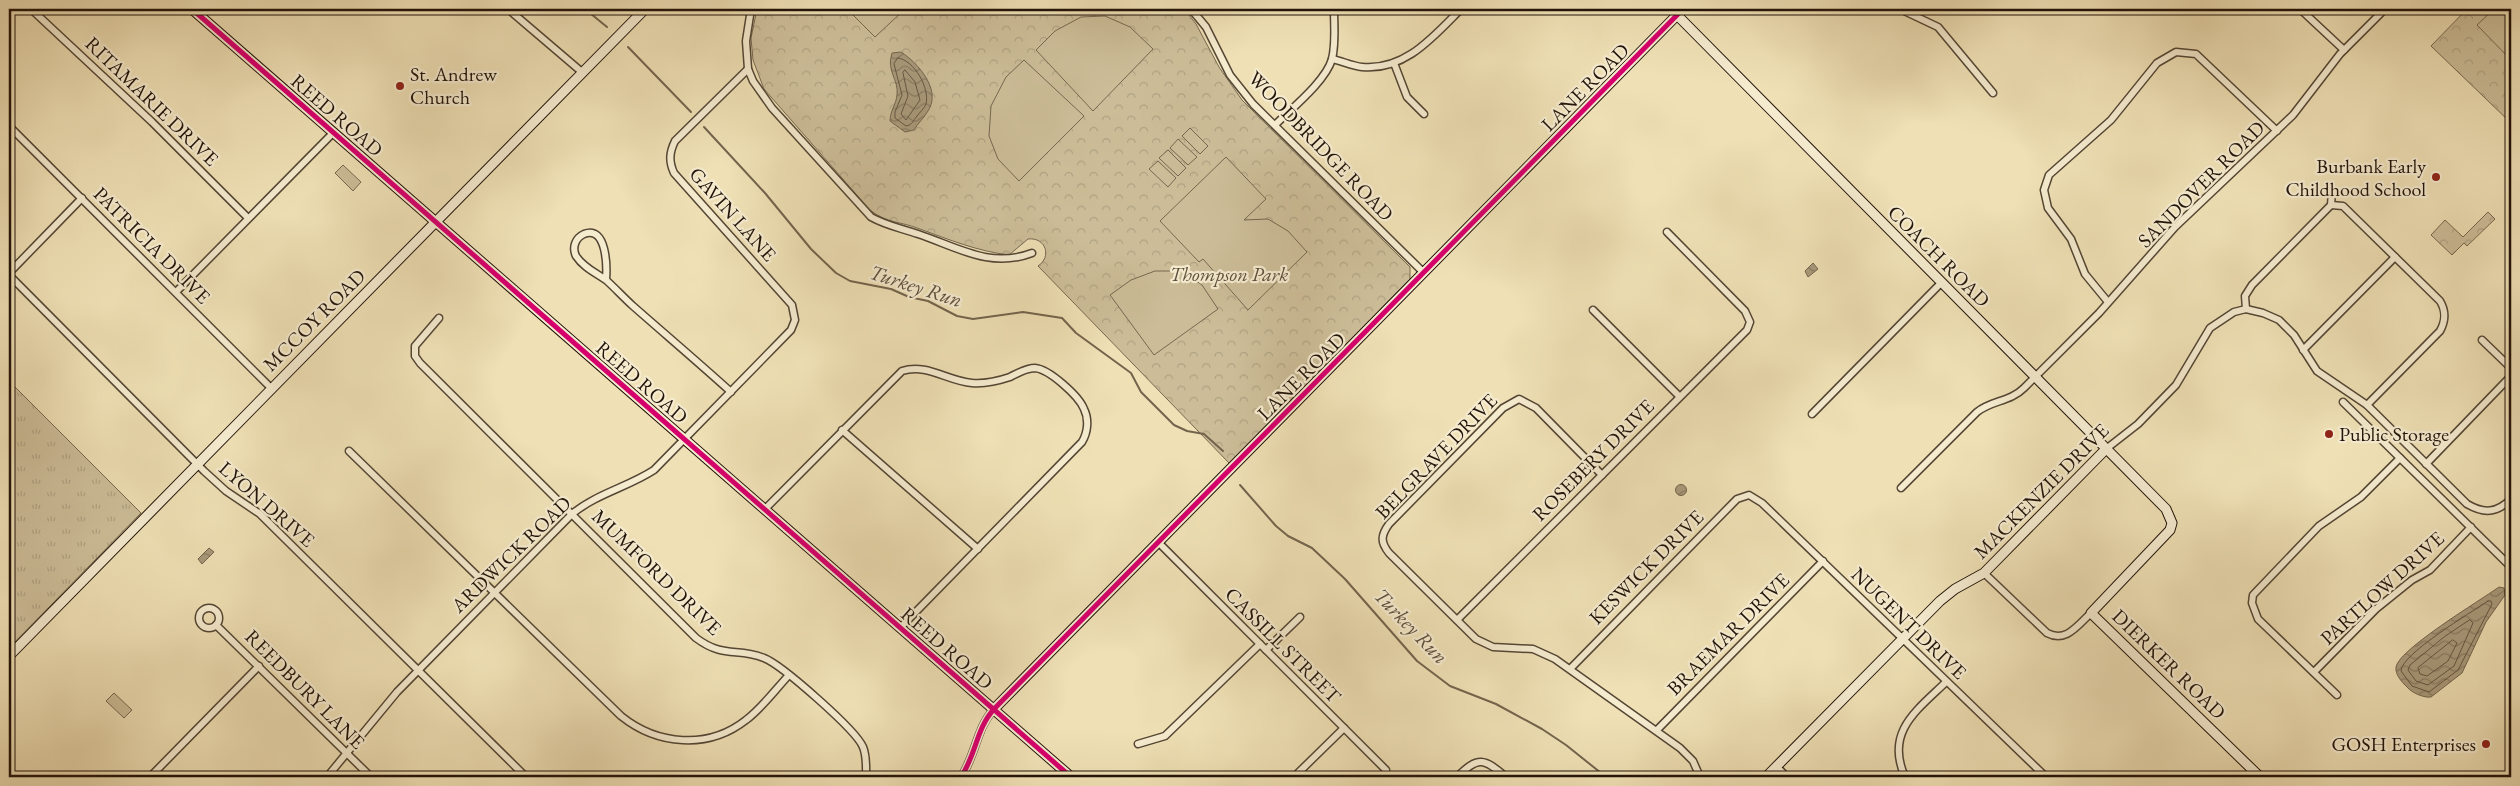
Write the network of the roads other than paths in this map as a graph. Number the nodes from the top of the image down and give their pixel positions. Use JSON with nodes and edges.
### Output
{"nodes":[{"id":1,"x":31,"y":9,"type":"edge"},
{"id":2,"x":192,"y":9,"type":"edge"},
{"id":3,"x":508,"y":9,"type":"edge"},
{"id":4,"x":645,"y":9,"type":"edge"},
{"id":5,"x":751,"y":9,"type":"edge"},
{"id":6,"x":1191,"y":9,"type":"edge"},
{"id":7,"x":1334,"y":9,"type":"edge"},
{"id":8,"x":1461,"y":9,"type":"edge"},
{"id":9,"x":1900,"y":9,"type":"edge"},
{"id":10,"x":2300,"y":9,"type":"edge"},
{"id":11,"x":2385,"y":9,"type":"edge"},
{"id":12,"x":1680,"y":12,"type":"edge"},
{"id":13,"x":2344,"y":50,"type":"junction"},
{"id":14,"x":1332,"y":58,"type":"junction"},
{"id":15,"x":1394,"y":64,"type":"junction"},
{"id":16,"x":748,"y":69,"type":"junction"},
{"id":17,"x":583,"y":73,"type":"junction"},
{"id":18,"x":1992,"y":93,"type":"dead end"},
{"id":19,"x":1424,"y":114,"type":"dead end"},
{"id":20,"x":9,"y":126,"type":"edge"},
{"id":21,"x":1275,"y":126,"type":"junction"},
{"id":22,"x":2277,"y":131,"type":"junction"},
{"id":23,"x":334,"y":132,"type":"junction"},
{"id":24,"x":2332,"y":191,"type":"dead end"},
{"id":25,"x":82,"y":198,"type":"junction"},
{"id":26,"x":2331,"y":205,"type":"junction"},
{"id":27,"x":248,"y":218,"type":"junction"},
{"id":28,"x":435,"y":222,"type":"junction"},
{"id":29,"x":1667,"y":232,"type":"dead end"},
{"id":30,"x":1032,"y":253,"type":"dead end"},
{"id":31,"x":2395,"y":257,"type":"junction"},
{"id":32,"x":1423,"y":272,"type":"junction"},
{"id":33,"x":9,"y":274,"type":"edge"},
{"id":34,"x":606,"y":280,"type":"junction"},
{"id":35,"x":1941,"y":283,"type":"junction"},
{"id":36,"x":176,"y":292,"type":"junction"},
{"id":37,"x":2108,"y":302,"type":"junction"},
{"id":38,"x":2246,"y":309,"type":"junction"},
{"id":39,"x":1593,"y":310,"type":"dead end"},
{"id":40,"x":795,"y":313,"type":"joint"},
{"id":41,"x":439,"y":318,"type":"dead end"},
{"id":42,"x":2482,"y":340,"type":"dead end"},
{"id":43,"x":2303,"y":350,"type":"junction"},
{"id":44,"x":2511,"y":368,"type":"edge"},
{"id":45,"x":2511,"y":376,"type":"edge"},
{"id":46,"x":2034,"y":378,"type":"junction"},
{"id":47,"x":271,"y":388,"type":"junction"},
{"id":48,"x":731,"y":392,"type":"junction"},
{"id":49,"x":1679,"y":396,"type":"junction"},
{"id":50,"x":2343,"y":402,"type":"dead end"},
{"id":51,"x":2367,"y":405,"type":"junction"},
{"id":52,"x":1812,"y":414,"type":"dead end"},
{"id":53,"x":842,"y":430,"type":"junction"},
{"id":54,"x":685,"y":439,"type":"junction"},
{"id":55,"x":2106,"y":450,"type":"junction"},
{"id":56,"x":349,"y":451,"type":"dead end"},
{"id":57,"x":2400,"y":458,"type":"junction"},
{"id":58,"x":197,"y":463,"type":"junction"},
{"id":59,"x":2426,"y":464,"type":"junction"},
{"id":60,"x":1602,"y":475,"type":"junction"},
{"id":61,"x":1901,"y":488,"type":"dead end"},
{"id":62,"x":1749,"y":495,"type":"joint"},
{"id":63,"x":2511,"y":499,"type":"edge"},
{"id":64,"x":765,"y":509,"type":"junction"},
{"id":65,"x":572,"y":514,"type":"junction"},
{"id":66,"x":2471,"y":527,"type":"junction"},
{"id":67,"x":1158,"y":542,"type":"junction"},
{"id":68,"x":978,"y":549,"type":"junction"},
{"id":69,"x":1823,"y":561,"type":"junction"},
{"id":70,"x":2511,"y":567,"type":"edge"},
{"id":71,"x":1984,"y":573,"type":"junction"},
{"id":72,"x":494,"y":592,"type":"junction"},
{"id":73,"x":2091,"y":613,"type":"junction"},
{"id":74,"x":1300,"y":617,"type":"dead end"},
{"id":75,"x":1458,"y":620,"type":"junction"},
{"id":76,"x":216,"y":625,"type":"dead end"},
{"id":77,"x":901,"y":627,"type":"junction"},
{"id":78,"x":1903,"y":640,"type":"junction"},
{"id":79,"x":1260,"y":644,"type":"junction"},
{"id":80,"x":1266,"y":650,"type":"junction"},
{"id":81,"x":9,"y":656,"type":"edge"},
{"id":82,"x":259,"y":666,"type":"junction"},
{"id":83,"x":1571,"y":668,"type":"junction"},
{"id":84,"x":418,"y":670,"type":"junction"},
{"id":85,"x":2314,"y":672,"type":"junction"},
{"id":86,"x":789,"y":675,"type":"junction"},
{"id":87,"x":1946,"y":682,"type":"junction"},
{"id":88,"x":2337,"y":695,"type":"dead end"},
{"id":89,"x":994,"y":709,"type":"junction"},
{"id":90,"x":1344,"y":728,"type":"junction"},
{"id":91,"x":1657,"y":730,"type":"junction"},
{"id":92,"x":1138,"y":744,"type":"dead end"},
{"id":93,"x":346,"y":753,"type":"junction"},
{"id":94,"x":1777,"y":767,"type":"junction"},
{"id":95,"x":1386,"y":770,"type":"dead end"},
{"id":96,"x":150,"y":777,"type":"edge"},
{"id":97,"x":327,"y":777,"type":"edge"},
{"id":98,"x":371,"y":777,"type":"edge"},
{"id":99,"x":526,"y":777,"type":"edge"},
{"id":100,"x":866,"y":777,"type":"edge"},
{"id":101,"x":961,"y":777,"type":"edge"},
{"id":102,"x":1071,"y":777,"type":"edge"},
{"id":103,"x":1294,"y":777,"type":"edge"},
{"id":104,"x":1457,"y":777,"type":"edge"},
{"id":105,"x":1506,"y":777,"type":"edge"},
{"id":106,"x":1700,"y":777,"type":"edge"},
{"id":107,"x":1766,"y":777,"type":"edge"},
{"id":108,"x":1787,"y":777,"type":"edge"},
{"id":109,"x":1905,"y":777,"type":"edge"},
{"id":110,"x":2046,"y":777,"type":"edge"},
{"id":111,"x":2260,"y":777,"type":"edge"}],
"edges":[{"from":1,"to":27,"type":"street","name":"RITAMARIE DRIVE"},
{"from":2,"to":23,"type":"street","name":"REED ROAD"},
{"from":3,"to":17,"type":"street"},
{"from":4,"to":17,"type":"street","name":"MCCOY ROAD"},
{"from":5,"to":16,"type":"street"},
{"from":6,"to":21,"type":"street","name":"WOODBRIDGE ROAD"},
{"from":7,"to":14,"type":"street"},
{"from":8,"to":15,"type":"street"},
{"from":9,"to":18,"type":"street"},
{"from":10,"to":13,"type":"street"},
{"from":11,"to":13,"type":"street","name":"SANDOVER ROAD"},
{"from":12,"to":32,"type":"street","name":"LANE ROAD"},
{"from":12,"to":35,"type":"street","name":"COACH ROAD"},
{"from":13,"to":22,"type":"street","name":"SANDOVER ROAD"},
{"from":14,"to":15,"type":"street"},
{"from":14,"to":21,"type":"street"},
{"from":15,"to":19,"type":"street"},
{"from":16,"to":30,"type":"street"},
{"from":16,"to":40,"type":"street","name":"GAVIN LANE"},
{"from":17,"to":28,"type":"street","name":"MCCOY ROAD"},
{"from":20,"to":25,"type":"street","name":"PATRICIA DRIVE"},
{"from":21,"to":32,"type":"street","name":"WOODBRIDGE ROAD"},
{"from":22,"to":37,"type":"street","name":"SANDOVER ROAD"},
{"from":22,"to":37,"type":"street"},
{"from":23,"to":27,"type":"street"},
{"from":23,"to":28,"type":"street","name":"REED ROAD"},
{"from":24,"to":26,"type":"street"},
{"from":25,"to":33,"type":"street"},
{"from":25,"to":36,"type":"street","name":"PATRICIA DRIVE"},
{"from":26,"to":31,"type":"street"},
{"from":26,"to":38,"type":"street"},
{"from":27,"to":36,"type":"street"},
{"from":28,"to":47,"type":"street","name":"MCCOY ROAD"},
{"from":28,"to":54,"type":"street","name":"REED ROAD"},
{"from":29,"to":49,"type":"street","name":"ROSEBERY DRIVE"},
{"from":31,"to":43,"type":"street"},
{"from":31,"to":51,"type":"street"},
{"from":32,"to":67,"type":"street","name":"LANE ROAD"},
{"from":33,"to":58,"type":"street","name":"LYON DRIVE"},
{"from":34,"to":34,"type":"street"},
{"from":34,"to":48,"type":"street"},
{"from":35,"to":46,"type":"street","name":"COACH ROAD"},
{"from":35,"to":52,"type":"street"},
{"from":36,"to":47,"type":"street","name":"PATRICIA DRIVE"},
{"from":37,"to":46,"type":"street","name":"SANDOVER ROAD"},
{"from":38,"to":43,"type":"street"},
{"from":38,"to":55,"type":"street","name":"MACKENZIE DRIVE"},
{"from":39,"to":49,"type":"street"},
{"from":40,"to":48,"type":"street","name":"ARDWICK ROAD"},
{"from":41,"to":65,"type":"street","name":"MUMFORD DRIVE"},
{"from":42,"to":44,"type":"street"},
{"from":43,"to":51,"type":"street"},
{"from":45,"to":59,"type":"street"},
{"from":46,"to":55,"type":"street","name":"COACH ROAD"},
{"from":46,"to":61,"type":"street","name":"SANDOVER ROAD"},
{"from":47,"to":58,"type":"street","name":"MCCOY ROAD"},
{"from":48,"to":54,"type":"street","name":"ARDWICK ROAD"},
{"from":49,"to":60,"type":"street","name":"ROSEBERY DRIVE"},
{"from":50,"to":57,"type":"street"},
{"from":51,"to":59,"type":"street"},
{"from":53,"to":64,"type":"street"},
{"from":53,"to":68,"type":"street"},
{"from":53,"to":68,"type":"street"},
{"from":54,"to":64,"type":"street","name":"REED ROAD"},
{"from":54,"to":65,"type":"street","name":"ARDWICK ROAD"},
{"from":55,"to":71,"type":"street","name":"MACKENZIE DRIVE"},
{"from":55,"to":73,"type":"street","name":"COACH ROAD"},
{"from":56,"to":72,"type":"street"},
{"from":57,"to":66,"type":"street"},
{"from":57,"to":85,"type":"street"},
{"from":58,"to":81,"type":"street","name":"MCCOY ROAD"},
{"from":58,"to":84,"type":"street","name":"LYON DRIVE"},
{"from":59,"to":63,"type":"street"},
{"from":60,"to":75,"type":"street","name":"ROSEBERY DRIVE"},
{"from":60,"to":75,"type":"street","name":"BELGRAVE DRIVE"},
{"from":62,"to":69,"type":"street","name":"NUGENT DRIVE"},
{"from":62,"to":83,"type":"street","name":"KESWICK DRIVE"},
{"from":64,"to":77,"type":"street","name":"REED ROAD"},
{"from":65,"to":72,"type":"street","name":"ARDWICK ROAD"},
{"from":65,"to":86,"type":"street","name":"MUMFORD DRIVE"},
{"from":66,"to":70,"type":"street"},
{"from":66,"to":85,"type":"street","name":"PARTLOW DRIVE"},
{"from":67,"to":79,"type":"street","name":"CASSILL STREET"},
{"from":67,"to":89,"type":"street","name":"LANE ROAD"},
{"from":68,"to":77,"type":"street"},
{"from":69,"to":78,"type":"street","name":"NUGENT DRIVE"},
{"from":69,"to":91,"type":"street","name":"BRAEMAR DRIVE"},
{"from":71,"to":73,"type":"street","name":"DIERKER ROAD"},
{"from":71,"to":78,"type":"street","name":"MACKENZIE DRIVE"},
{"from":72,"to":84,"type":"street","name":"ARDWICK ROAD"},
{"from":72,"to":86,"type":"street"},
{"from":73,"to":111,"type":"street","name":"DIERKER ROAD"},
{"from":74,"to":80,"type":"street"},
{"from":75,"to":83,"type":"street"},
{"from":76,"to":82,"type":"street","name":"REEDBURY LANE"},
{"from":77,"to":89,"type":"street","name":"REED ROAD"},
{"from":78,"to":87,"type":"street","name":"NUGENT DRIVE"},
{"from":78,"to":94,"type":"street","name":"MACKENZIE DRIVE"},
{"from":79,"to":80,"type":"street","name":"CASSILL STREET"},
{"from":79,"to":92,"type":"street"},
{"from":80,"to":90,"type":"street","name":"CASSILL STREET"},
{"from":82,"to":93,"type":"street","name":"REEDBURY LANE"},
{"from":82,"to":96,"type":"street"},
{"from":83,"to":91,"type":"street"},
{"from":84,"to":93,"type":"street","name":"ARDWICK ROAD"},
{"from":84,"to":99,"type":"street","name":"LYON DRIVE"},
{"from":85,"to":88,"type":"street"},
{"from":86,"to":100,"type":"street","name":"MUMFORD DRIVE"},
{"from":87,"to":109,"type":"street"},
{"from":87,"to":110,"type":"street","name":"NUGENT DRIVE"},
{"from":89,"to":101,"type":"street","name":"LANE ROAD"},
{"from":89,"to":102,"type":"street","name":"REED ROAD"},
{"from":90,"to":95,"type":"street","name":"CASSILL STREET"},
{"from":90,"to":103,"type":"street"},
{"from":91,"to":106,"type":"street"},
{"from":93,"to":97,"type":"street","name":"ARDWICK ROAD"},
{"from":93,"to":98,"type":"street","name":"REEDBURY LANE"},
{"from":94,"to":107,"type":"street","name":"MACKENZIE DRIVE"},
{"from":94,"to":108,"type":"street"},
{"from":104,"to":105,"type":"street"}]}
